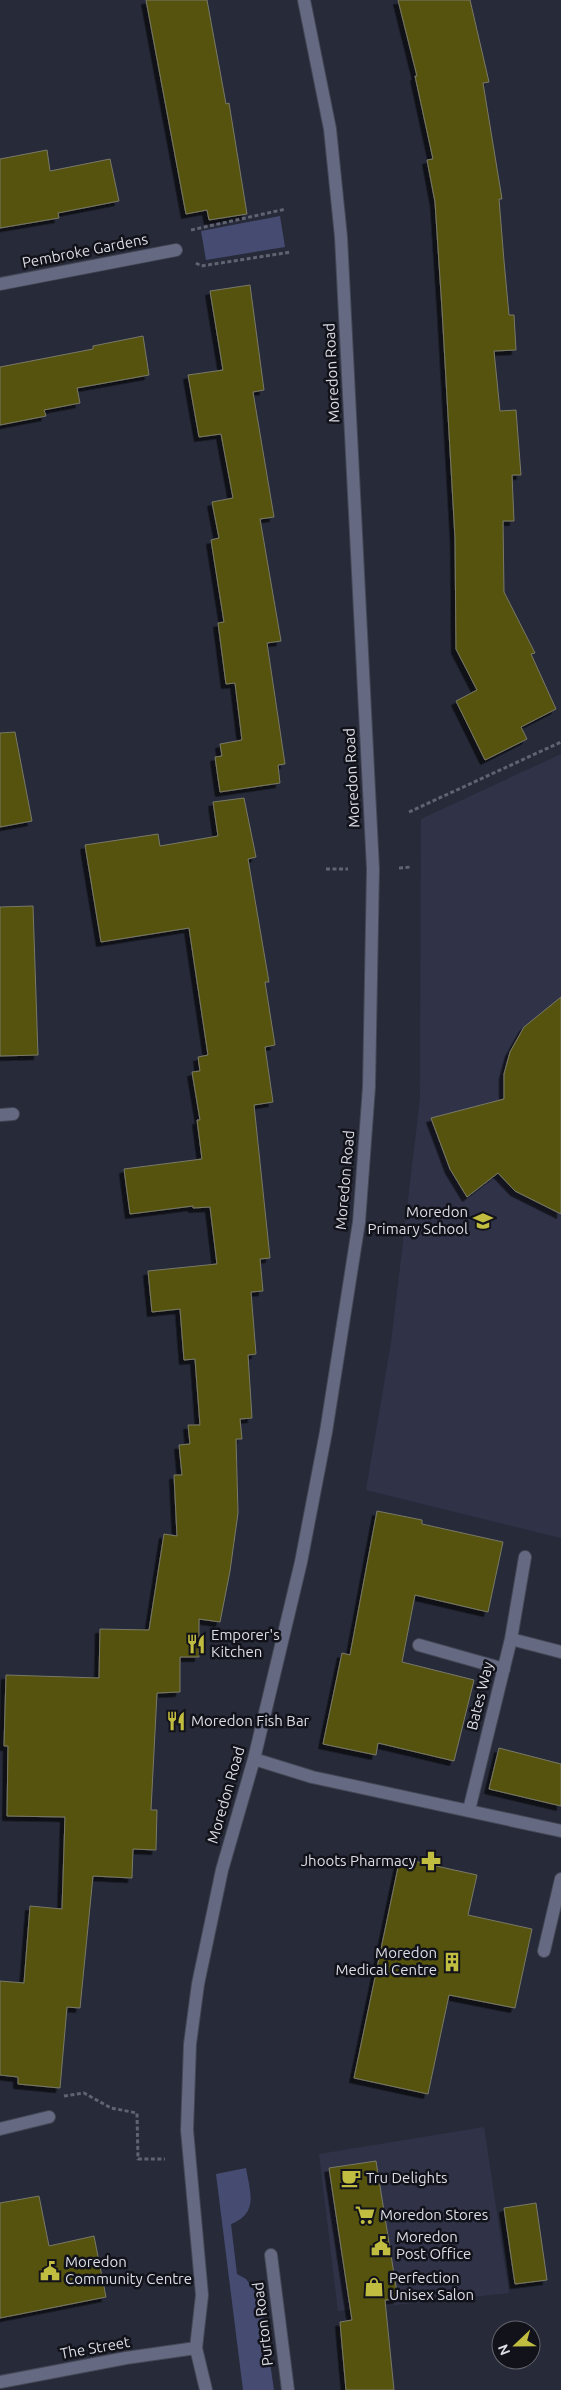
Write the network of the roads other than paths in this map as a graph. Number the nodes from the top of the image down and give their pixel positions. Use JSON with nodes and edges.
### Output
{"nodes":[{"id":1,"x":304,"y":0,"type":"edge"},
{"id":2,"x":176,"y":250,"type":"road end"},
{"id":3,"x":0,"y":284,"type":"edge"},
{"id":4,"x":13,"y":1114,"type":"dead end"},
{"id":5,"x":0,"y":1115,"type":"edge"},
{"id":6,"x":525,"y":1557,"type":"dead end"},
{"id":7,"x":511,"y":1638,"type":"junction"},
{"id":8,"x":419,"y":1645,"type":"dead end"},
{"id":9,"x":561,"y":1652,"type":"edge"},
{"id":10,"x":504,"y":1669,"type":"junction"},
{"id":11,"x":254,"y":1759,"type":"junction"},
{"id":12,"x":469,"y":1810,"type":"junction"},
{"id":13,"x":561,"y":1831,"type":"edge"},
{"id":14,"x":561,"y":1879,"type":"edge"},
{"id":15,"x":544,"y":1951,"type":"dead end"},
{"id":16,"x":49,"y":2117,"type":"road end"},
{"id":17,"x":0,"y":2129,"type":"edge"},
{"id":18,"x":271,"y":2254,"type":"dead end"},
{"id":19,"x":196,"y":2348,"type":"junction"},
{"id":20,"x":0,"y":2382,"type":"edge"},
{"id":21,"x":206,"y":2390,"type":"edge"},
{"id":22,"x":288,"y":2390,"type":"edge"}],
"edges":[{"from":1,"to":11,"type":"street","name":"Moredon Road"},
{"from":2,"to":3,"type":"street","name":"Pembroke Gardens"},
{"from":4,"to":5,"type":"street"},
{"from":6,"to":7,"type":"street","name":"Bates Way"},
{"from":7,"to":9,"type":"street"},
{"from":7,"to":10,"type":"street","name":"Bates Way"},
{"from":8,"to":10,"type":"street"},
{"from":10,"to":12,"type":"street","name":"Bates Way"},
{"from":11,"to":12,"type":"street"},
{"from":11,"to":19,"type":"street","name":"Moredon Road"},
{"from":12,"to":13,"type":"street"},
{"from":14,"to":15,"type":"street"},
{"from":16,"to":17,"type":"street"},
{"from":18,"to":22,"type":"street","name":"Purton Road"},
{"from":19,"to":20,"type":"street","name":"The Street"},
{"from":19,"to":21,"type":"street"}]}
